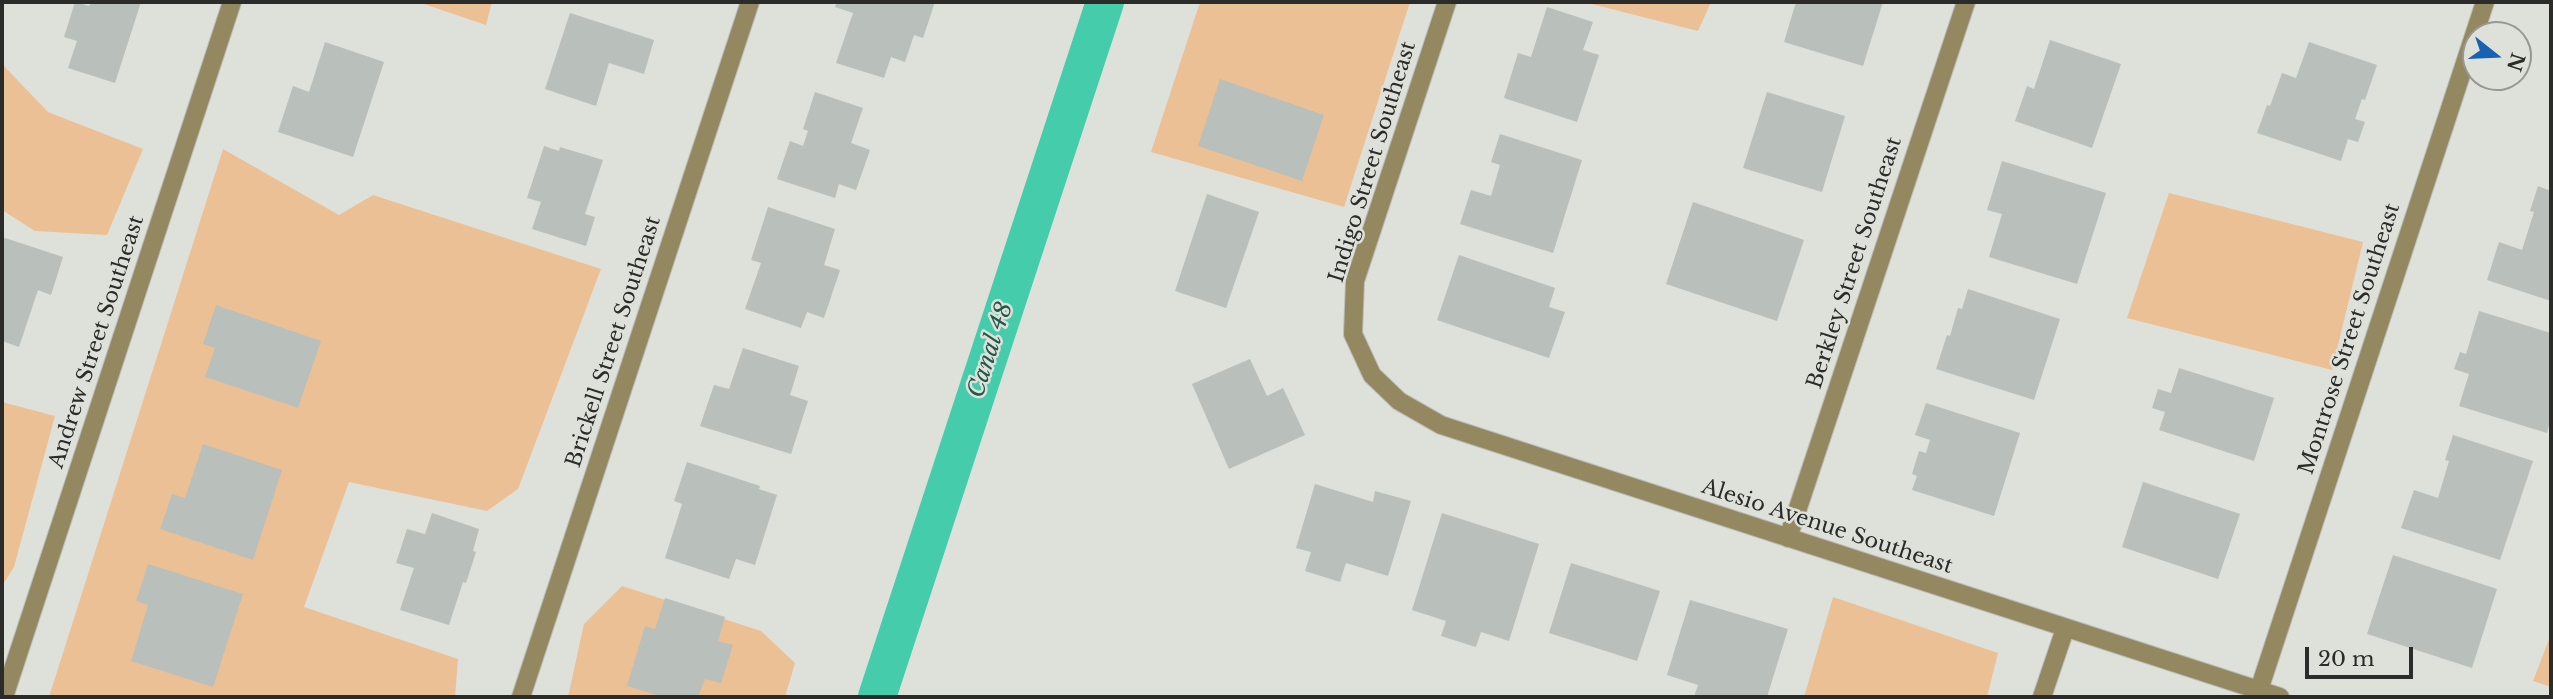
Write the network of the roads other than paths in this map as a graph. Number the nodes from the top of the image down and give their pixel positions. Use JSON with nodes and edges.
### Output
{"nodes":[{"id":1,"x":232,"y":2,"type":"edge"},
{"id":2,"x":750,"y":2,"type":"edge"},
{"id":3,"x":1447,"y":2,"type":"edge"},
{"id":4,"x":1966,"y":2,"type":"edge"},
{"id":5,"x":2485,"y":2,"type":"edge"},
{"id":6,"x":1372,"y":375,"type":"joint"},
{"id":7,"x":1788,"y":538,"type":"junction"},
{"id":8,"x":2065,"y":629,"type":"junction"},
{"id":9,"x":2259,"y":690,"type":"junction"},
{"id":10,"x":4,"y":697,"type":"edge"},
{"id":11,"x":521,"y":697,"type":"edge"},
{"id":12,"x":2042,"y":697,"type":"edge"},
{"id":13,"x":2280,"y":697,"type":"edge"}],
"edges":[{"from":1,"to":10,"type":"street","name":"Andrew Street Southeast"},
{"from":2,"to":11,"type":"street","name":"Brickell Street Southeast"},
{"from":3,"to":6,"type":"street","name":"Indigo Street Southeast"},
{"from":4,"to":7,"type":"street","name":"Berkley Street Southeast"},
{"from":5,"to":9,"type":"street","name":"Montrose Street Southeast"},
{"from":6,"to":7,"type":"street","name":"Alesio Avenue Southeast"},
{"from":7,"to":8,"type":"street","name":"Alesio Avenue Southeast"},
{"from":8,"to":9,"type":"street","name":"Alesio Avenue Southeast"},
{"from":8,"to":12,"type":"street"},
{"from":9,"to":13,"type":"street","name":"Alesio Avenue Southeast"}]}
